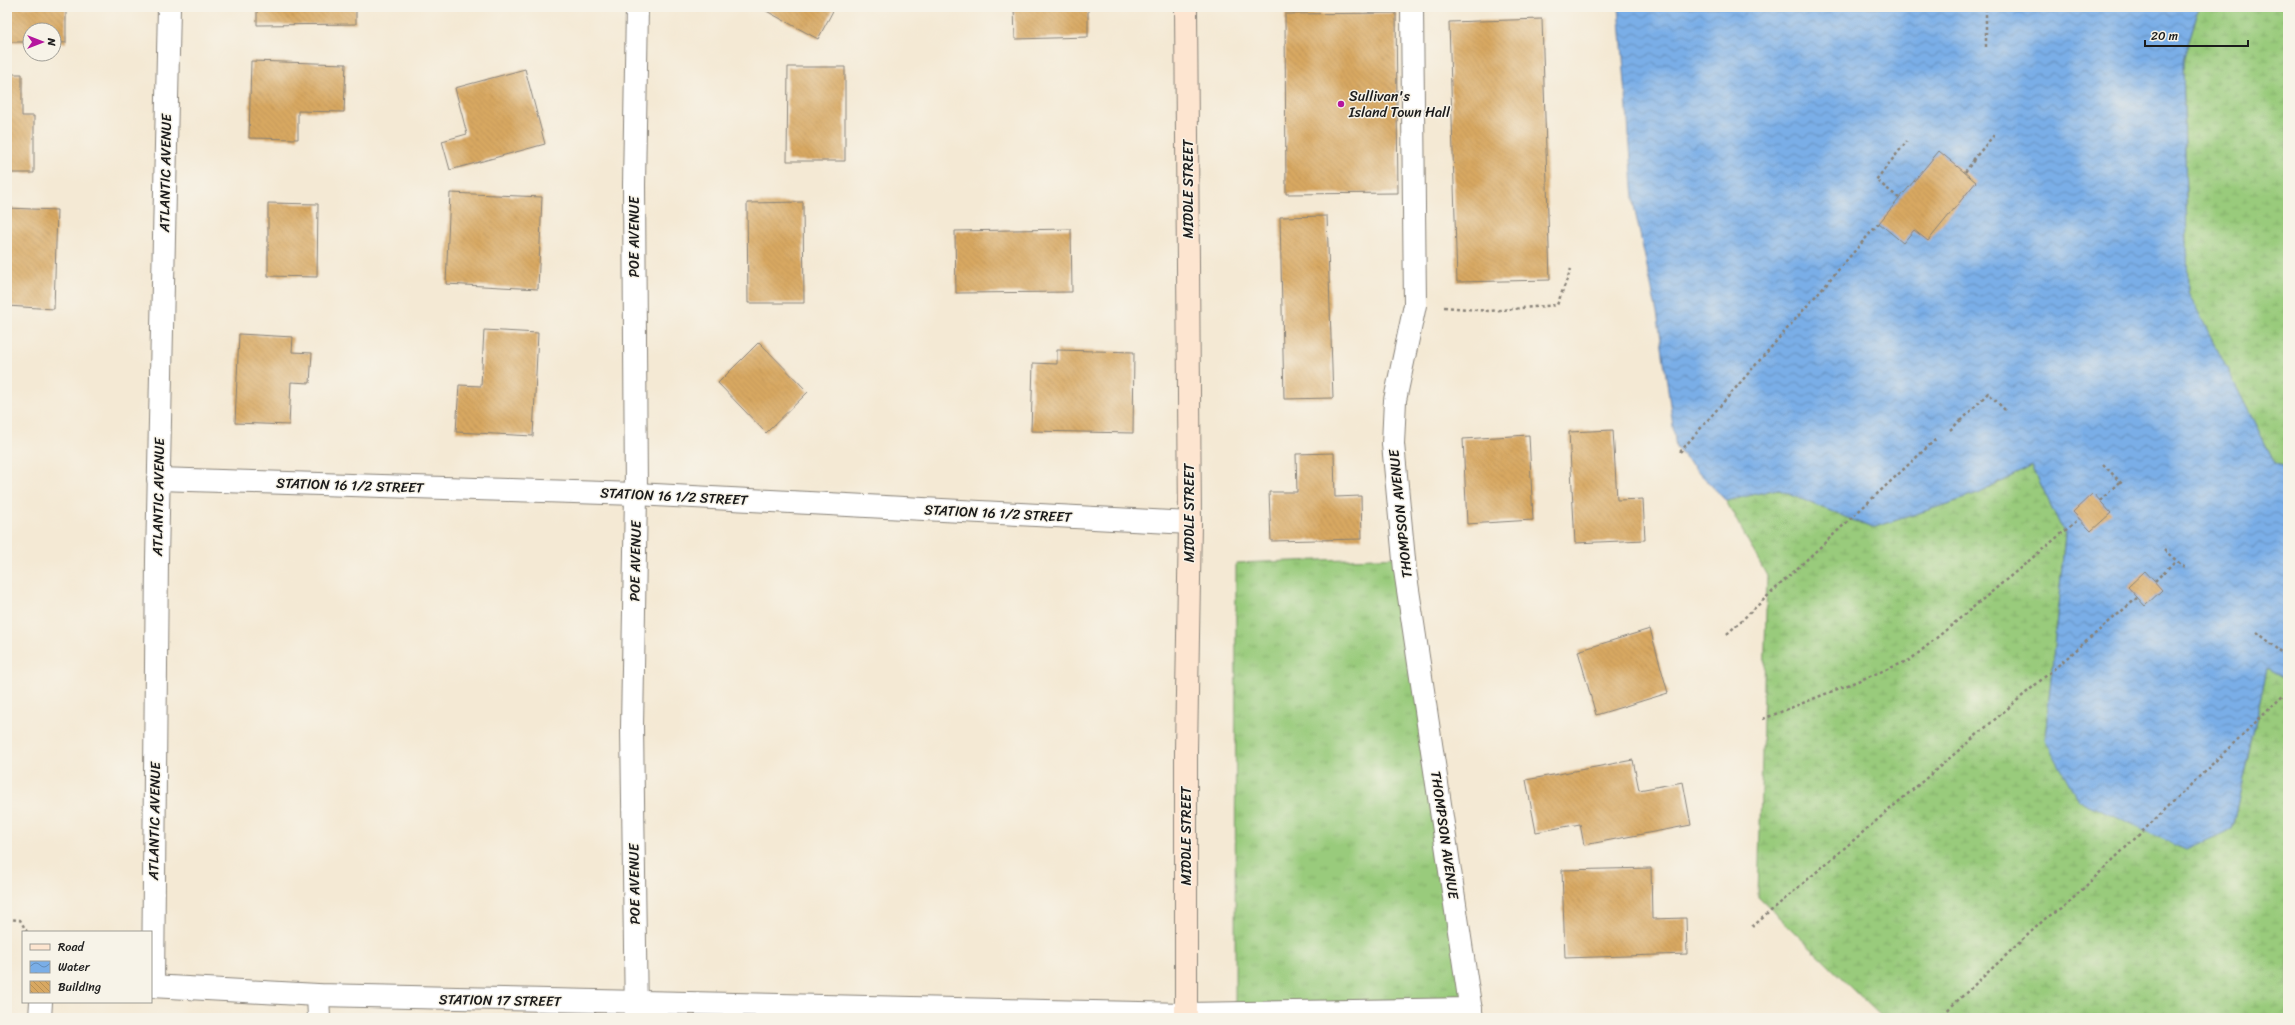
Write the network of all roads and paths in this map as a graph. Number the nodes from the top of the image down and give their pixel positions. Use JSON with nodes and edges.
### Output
{"nodes":[{"id":1,"x":169,"y":7,"type":"edge"},
{"id":2,"x":637,"y":7,"type":"edge"},
{"id":3,"x":1186,"y":7,"type":"edge"},
{"id":4,"x":1412,"y":7,"type":"edge"},
{"id":5,"x":1986,"y":7,"type":"edge"},
{"id":6,"x":1986,"y":47,"type":"dead end"},
{"id":7,"x":1995,"y":134,"type":"dead end"},
{"id":8,"x":1907,"y":141,"type":"dead end"},
{"id":9,"x":1982,"y":150,"type":"junction"},
{"id":10,"x":1973,"y":160,"type":"dead end"},
{"id":11,"x":1964,"y":172,"type":"dead end"},
{"id":12,"x":1899,"y":198,"type":"dead end"},
{"id":13,"x":1879,"y":223,"type":"dead end"},
{"id":14,"x":1571,"y":269,"type":"dead end"},
{"id":15,"x":1415,"y":305,"type":"junction"},
{"id":16,"x":2006,"y":410,"type":"dead end"},
{"id":17,"x":1971,"y":411,"type":"junction"},
{"id":18,"x":1960,"y":421,"type":"dead end"},
{"id":19,"x":1950,"y":430,"type":"dead end"},
{"id":20,"x":1936,"y":439,"type":"dead end"},
{"id":21,"x":1680,"y":452,"type":"dead end"},
{"id":22,"x":2103,"y":464,"type":"dead end"},
{"id":23,"x":158,"y":478,"type":"junction"},
{"id":24,"x":2119,"y":482,"type":"junction"},
{"id":25,"x":2123,"y":485,"type":"dead end"},
{"id":26,"x":636,"y":494,"type":"junction"},
{"id":27,"x":2100,"y":501,"type":"dead end"},
{"id":28,"x":2079,"y":519,"type":"dead end"},
{"id":29,"x":1190,"y":523,"type":"junction"},
{"id":30,"x":2164,"y":550,"type":"dead end"},
{"id":31,"x":2176,"y":560,"type":"junction"},
{"id":32,"x":2184,"y":568,"type":"dead end"},
{"id":33,"x":2154,"y":581,"type":"dead end"},
{"id":34,"x":2138,"y":598,"type":"dead end"},
{"id":35,"x":2257,"y":632,"type":"dead end"},
{"id":36,"x":1727,"y":634,"type":"dead end"},
{"id":37,"x":2273,"y":645,"type":"junction"},
{"id":38,"x":2279,"y":650,"type":"dead end"},
{"id":39,"x":2288,"y":656,"type":"edge"},
{"id":40,"x":2288,"y":691,"type":"edge"},
{"id":41,"x":1763,"y":719,"type":"dead end"},
{"id":42,"x":7,"y":919,"type":"edge"},
{"id":43,"x":1752,"y":927,"type":"dead end"},
{"id":44,"x":26,"y":931,"type":"edge"},
{"id":45,"x":152,"y":986,"type":"edge"},
{"id":46,"x":318,"y":995,"type":"junction"},
{"id":47,"x":41,"y":1003,"type":"edge"},
{"id":48,"x":636,"y":1010,"type":"edge"},
{"id":49,"x":1471,"y":1013,"type":"edge"},
{"id":50,"x":1186,"y":1016,"type":"edge"},
{"id":51,"x":40,"y":1018,"type":"edge"},
{"id":52,"x":319,"y":1018,"type":"edge"},
{"id":53,"x":1939,"y":1018,"type":"edge"}],
"edges":[{"from":1,"to":23,"type":"street","name":"ATLANTIC AVENUE"},
{"from":2,"to":26,"type":"street","name":"POE AVENUE"},
{"from":3,"to":29,"type":"street","name":"MIDDLE STREET"},
{"from":4,"to":15,"type":"street","name":"THOMPSON AVENUE"},
{"from":5,"to":6,"type":"path"},
{"from":7,"to":9,"type":"path"},
{"from":8,"to":12,"type":"path"},
{"from":9,"to":10,"type":"path"},
{"from":9,"to":11,"type":"path"},
{"from":13,"to":21,"type":"path"},
{"from":14,"to":15,"type":"path"},
{"from":15,"to":49,"type":"street","name":"THOMPSON AVENUE"},
{"from":16,"to":17,"type":"path"},
{"from":17,"to":18,"type":"path"},
{"from":17,"to":19,"type":"path"},
{"from":20,"to":36,"type":"path"},
{"from":22,"to":24,"type":"path"},
{"from":23,"to":26,"type":"street","name":"STATION 16 1/2 STREET"},
{"from":23,"to":45,"type":"street","name":"ATLANTIC AVENUE"},
{"from":24,"to":25,"type":"path"},
{"from":24,"to":27,"type":"path"},
{"from":26,"to":29,"type":"street","name":"STATION 16 1/2 STREET"},
{"from":26,"to":48,"type":"street","name":"POE AVENUE"},
{"from":28,"to":41,"type":"path"},
{"from":29,"to":50,"type":"street","name":"MIDDLE STREET"},
{"from":30,"to":31,"type":"path"},
{"from":31,"to":32,"type":"path"},
{"from":31,"to":33,"type":"path"},
{"from":34,"to":43,"type":"path"},
{"from":35,"to":37,"type":"path"},
{"from":37,"to":38,"type":"path"},
{"from":37,"to":39,"type":"path"},
{"from":40,"to":53,"type":"path"},
{"from":42,"to":44,"type":"path"},
{"from":45,"to":46,"type":"street","name":"STATION 17 STREET"},
{"from":46,"to":48,"type":"street","name":"STATION 17 STREET"},
{"from":46,"to":52,"type":"street"},
{"from":47,"to":51,"type":"street"},
{"from":48,"to":50,"type":"street","name":"STATION 17 STREET"},
{"from":49,"to":50,"type":"street","name":"STATION 17 STREET"}]}
